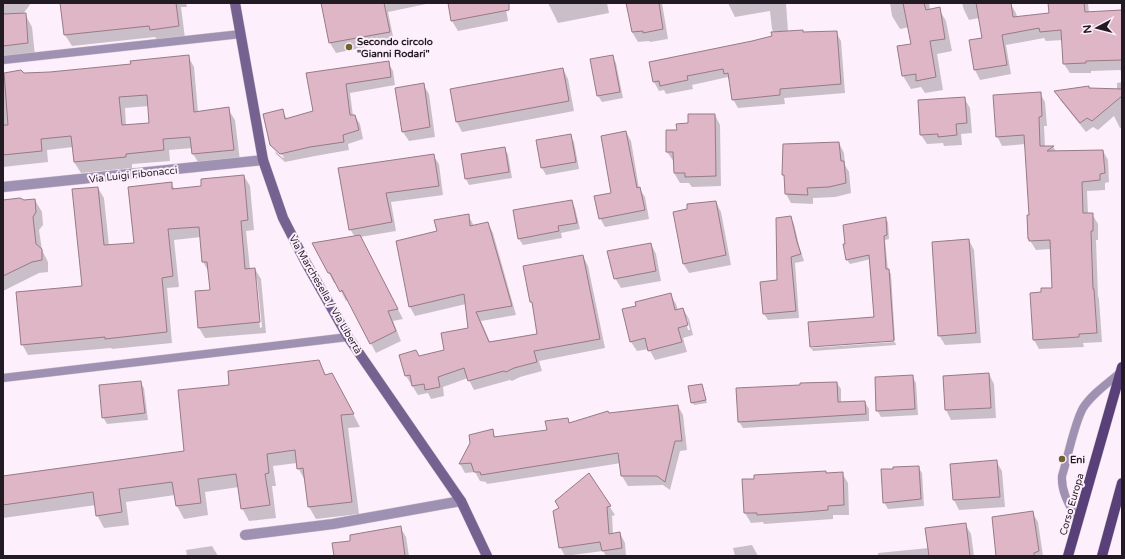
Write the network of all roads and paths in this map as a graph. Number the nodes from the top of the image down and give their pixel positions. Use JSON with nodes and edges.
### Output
{"nodes":[{"id":1,"x":235,"y":3,"type":"edge"},
{"id":2,"x":241,"y":34,"type":"junction"},
{"id":3,"x":3,"y":60,"type":"edge"},
{"id":4,"x":263,"y":160,"type":"junction"},
{"id":5,"x":3,"y":187,"type":"edge"},
{"id":6,"x":348,"y":337,"type":"junction"},
{"id":7,"x":1121,"y":369,"type":"edge"},
{"id":8,"x":3,"y":378,"type":"edge"},
{"id":9,"x":1122,"y":483,"type":"edge"},
{"id":10,"x":461,"y":501,"type":"junction"},
{"id":11,"x":1078,"y":521,"type":"junction"},
{"id":12,"x":244,"y":535,"type":"dead end"},
{"id":13,"x":487,"y":556,"type":"edge"},
{"id":14,"x":1068,"y":556,"type":"edge"},
{"id":15,"x":1102,"y":556,"type":"edge"}],
"edges":[{"from":1,"to":2,"type":"street","name":"Via Marchesella / Via Libertà"},
{"from":2,"to":3,"type":"lane"},
{"from":2,"to":4,"type":"street","name":"Via Marchesella / Via Libertà"},
{"from":4,"to":5,"type":"street","name":"Via Luigi Fibonacci"},
{"from":4,"to":6,"type":"street","name":"Via Marchesella / Via Libertà"},
{"from":6,"to":8,"type":"lane"},
{"from":6,"to":10,"type":"street","name":"Via Marchesella / Via Libertà"},
{"from":7,"to":11,"type":"main road","name":"Corso Europa"},
{"from":7,"to":11,"type":"lane"},
{"from":9,"to":15,"type":"main road"},
{"from":10,"to":12,"type":"street"},
{"from":10,"to":13,"type":"street","name":"Via Marchesella / Via Libertà"},
{"from":11,"to":14,"type":"main road","name":"Corso Europa"}]}
